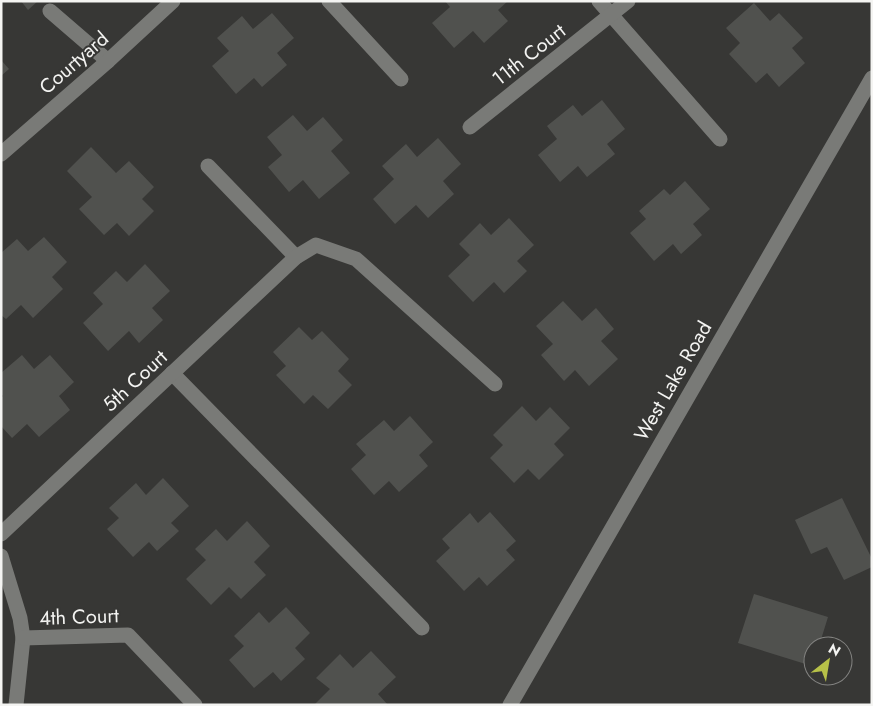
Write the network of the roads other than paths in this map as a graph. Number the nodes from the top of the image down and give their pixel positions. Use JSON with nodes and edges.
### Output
{"nodes":[{"id":1,"x":173,"y":1,"type":"edge"},
{"id":2,"x":329,"y":1,"type":"edge"},
{"id":3,"x":599,"y":1,"type":"edge"},
{"id":4,"x":628,"y":1,"type":"edge"},
{"id":5,"x":50,"y":10,"type":"dead end"},
{"id":6,"x":612,"y":15,"type":"junction"},
{"id":7,"x":108,"y":61,"type":"junction"},
{"id":8,"x":872,"y":78,"type":"edge"},
{"id":9,"x":401,"y":79,"type":"dead end"},
{"id":10,"x":470,"y":127,"type":"dead end"},
{"id":11,"x":720,"y":139,"type":"dead end"},
{"id":12,"x":1,"y":154,"type":"edge"},
{"id":13,"x":208,"y":166,"type":"dead end"},
{"id":14,"x":296,"y":257,"type":"junction"},
{"id":15,"x":172,"y":373,"type":"junction"},
{"id":16,"x":495,"y":384,"type":"dead end"},
{"id":17,"x":1,"y":534,"type":"edge"},
{"id":18,"x":1,"y":556,"type":"edge"},
{"id":19,"x":422,"y":628,"type":"dead end"},
{"id":20,"x":23,"y":638,"type":"junction"},
{"id":21,"x":16,"y":705,"type":"edge"},
{"id":22,"x":196,"y":705,"type":"edge"},
{"id":23,"x":510,"y":705,"type":"edge"}],
"edges":[{"from":1,"to":7,"type":"street","name":"Courtyard"},
{"from":2,"to":9,"type":"street"},
{"from":3,"to":6,"type":"street"},
{"from":4,"to":6,"type":"street","name":"11th Court"},
{"from":5,"to":7,"type":"street"},
{"from":6,"to":10,"type":"street","name":"11th Court"},
{"from":6,"to":11,"type":"street"},
{"from":7,"to":12,"type":"street","name":"Courtyard"},
{"from":8,"to":23,"type":"street","name":"West Lake Road"},
{"from":13,"to":14,"type":"street"},
{"from":14,"to":15,"type":"street","name":"5th Court"},
{"from":14,"to":16,"type":"street","name":"5th Court"},
{"from":15,"to":17,"type":"street","name":"5th Court"},
{"from":15,"to":19,"type":"street"},
{"from":18,"to":20,"type":"street"},
{"from":20,"to":21,"type":"street"},
{"from":20,"to":22,"type":"street","name":"4th Court"}]}
